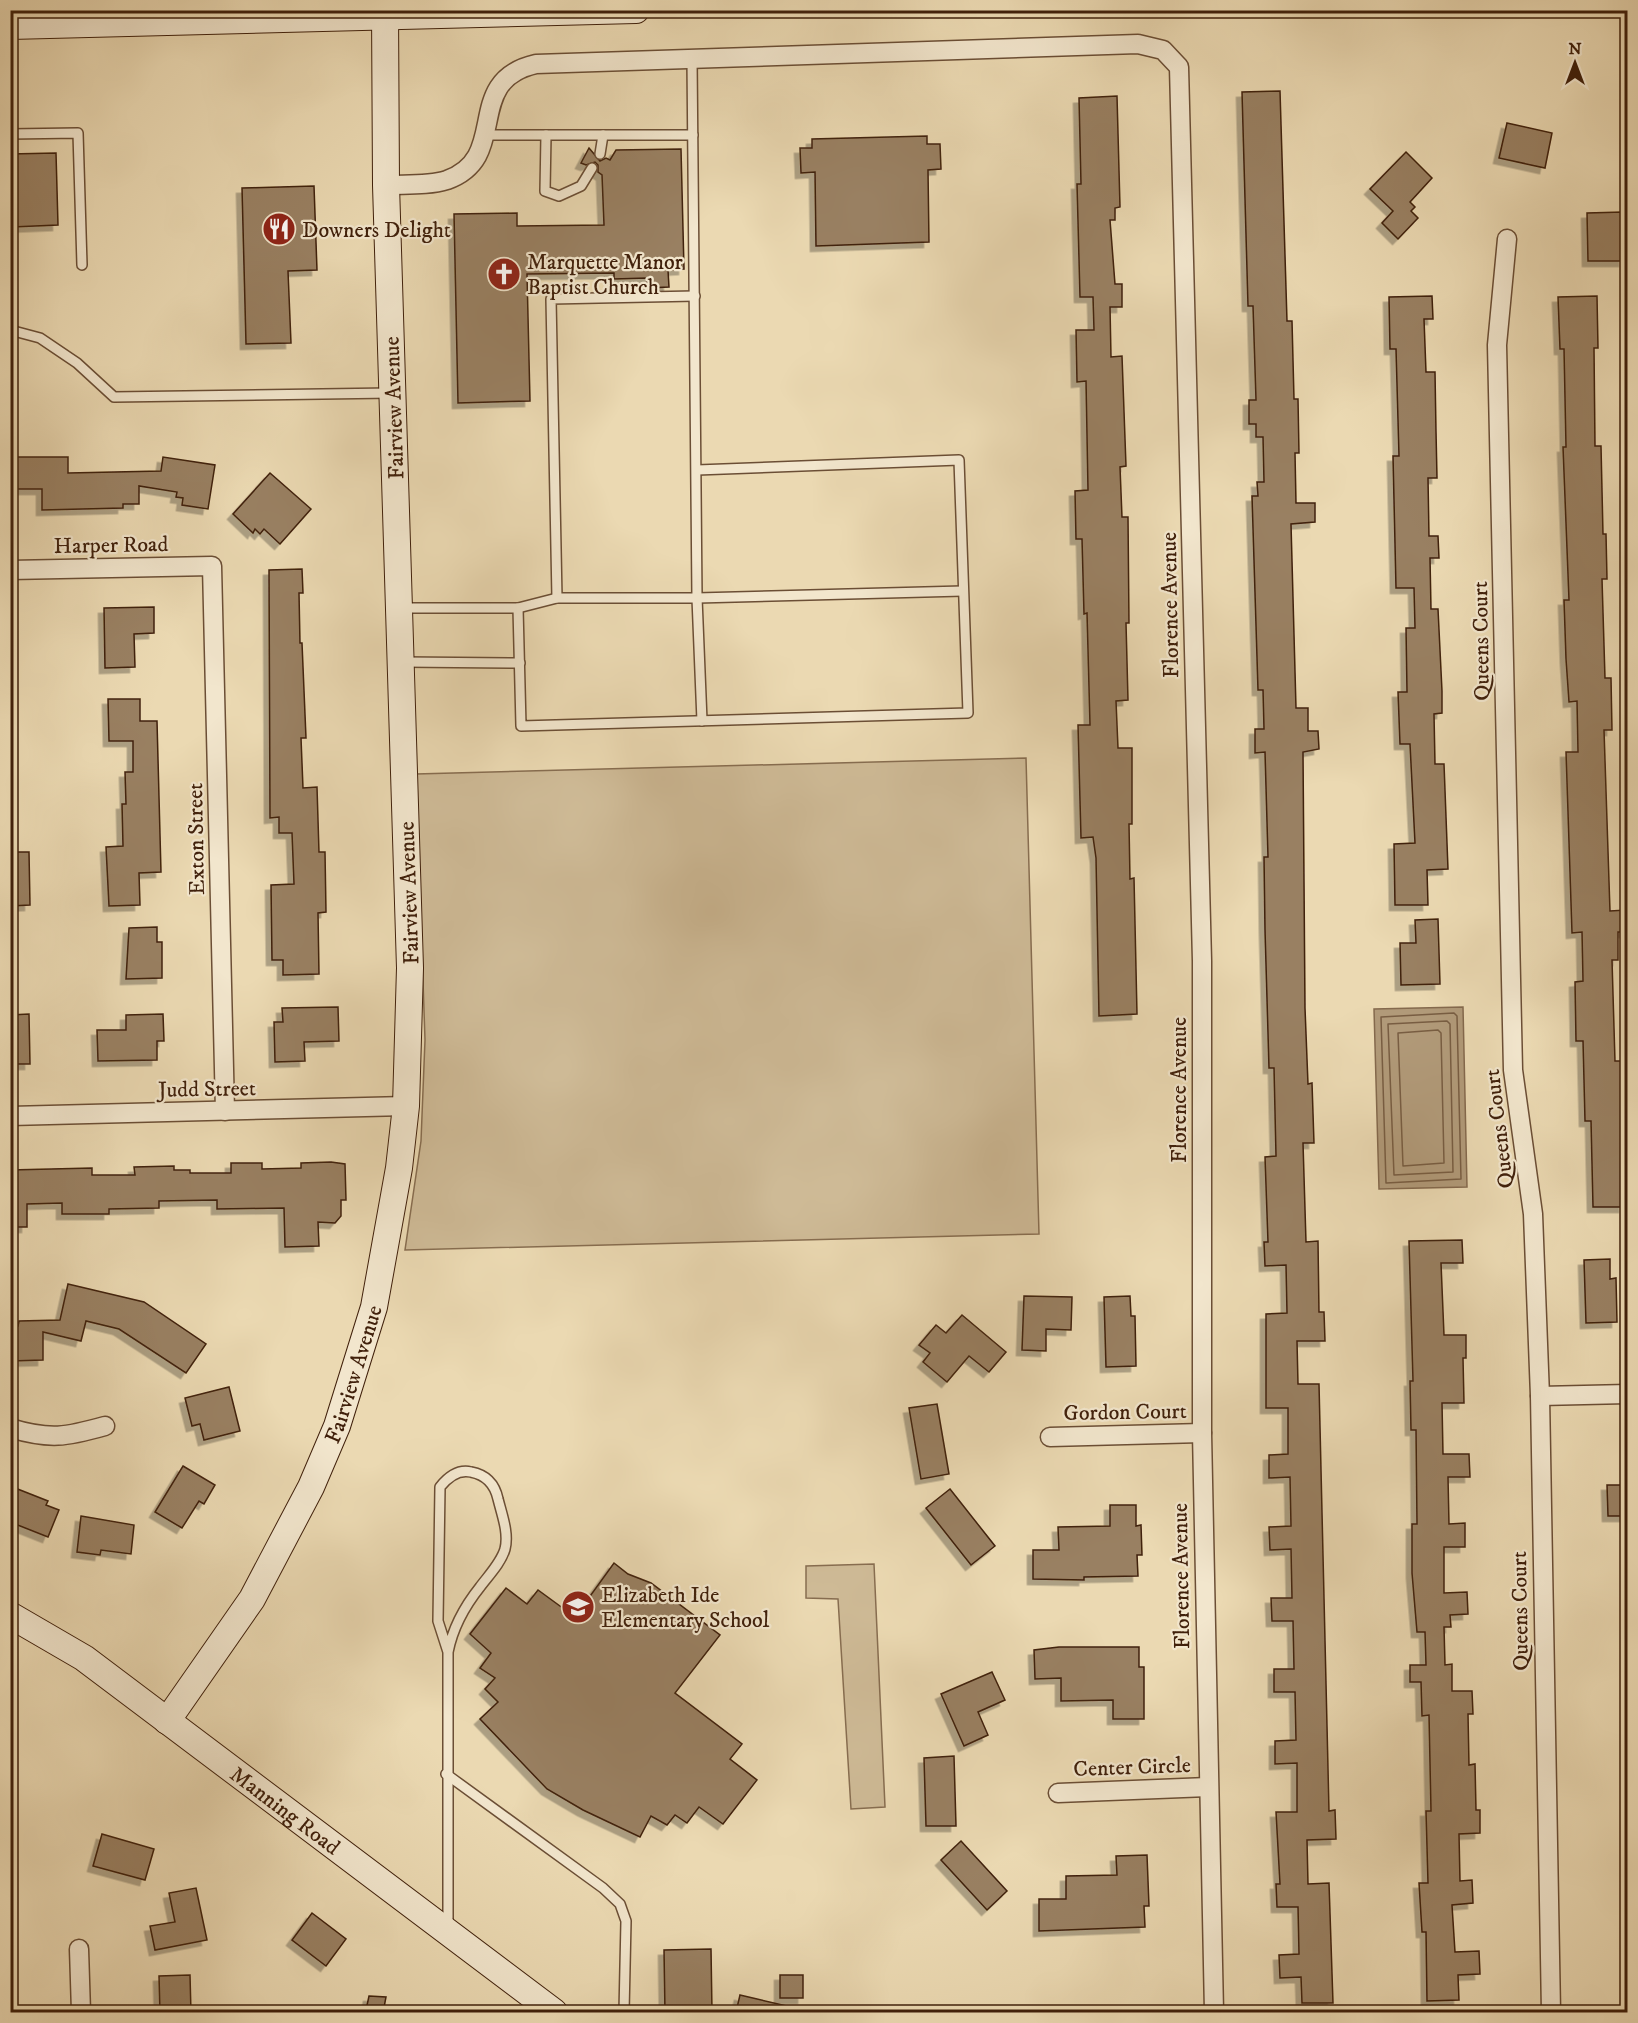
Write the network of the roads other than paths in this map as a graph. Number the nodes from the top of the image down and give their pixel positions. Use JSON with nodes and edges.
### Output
{"nodes":[{"id":1,"x":636,"y":10,"type":"edge"},
{"id":2,"x":385,"y":13,"type":"edge"},
{"id":3,"x":12,"y":27,"type":"edge"},
{"id":4,"x":692,"y":59,"type":"junction"},
{"id":5,"x":10,"y":134,"type":"edge"},
{"id":6,"x":486,"y":135,"type":"junction"},
{"id":7,"x":546,"y":135,"type":"junction"},
{"id":8,"x":603,"y":135,"type":"junction"},
{"id":9,"x":693,"y":135,"type":"junction"},
{"id":10,"x":600,"y":154,"type":"dead end"},
{"id":11,"x":592,"y":168,"type":"dead end"},
{"id":12,"x":387,"y":184,"type":"junction"},
{"id":13,"x":1507,"y":239,"type":"dead end"},
{"id":14,"x":82,"y":265,"type":"dead end"},
{"id":15,"x":695,"y":296,"type":"junction"},
{"id":16,"x":10,"y":330,"type":"edge"},
{"id":17,"x":393,"y":393,"type":"junction"},
{"id":18,"x":697,"y":470,"type":"junction"},
{"id":19,"x":212,"y":566,"type":"joint"},
{"id":20,"x":10,"y":570,"type":"edge"},
{"id":21,"x":963,"y":591,"type":"junction"},
{"id":22,"x":556,"y":598,"type":"junction"},
{"id":23,"x":697,"y":598,"type":"junction"},
{"id":24,"x":399,"y":608,"type":"junction"},
{"id":25,"x":518,"y":608,"type":"junction"},
{"id":26,"x":401,"y":662,"type":"junction"},
{"id":27,"x":520,"y":663,"type":"junction"},
{"id":28,"x":702,"y":721,"type":"junction"},
{"id":29,"x":406,"y":1106,"type":"junction"},
{"id":30,"x":225,"y":1112,"type":"junction"},
{"id":31,"x":10,"y":1116,"type":"edge"},
{"id":32,"x":1628,"y":1394,"type":"edge"},
{"id":33,"x":1539,"y":1396,"type":"junction"},
{"id":34,"x":105,"y":1426,"type":"dead end"},
{"id":35,"x":10,"y":1428,"type":"edge"},
{"id":36,"x":1202,"y":1433,"type":"junction"},
{"id":37,"x":1050,"y":1437,"type":"dead end"},
{"id":38,"x":10,"y":1616,"type":"edge"},
{"id":39,"x":448,"y":1652,"type":"junction"},
{"id":40,"x":167,"y":1722,"type":"junction"},
{"id":41,"x":446,"y":1774,"type":"junction"},
{"id":42,"x":1208,"y":1787,"type":"junction"},
{"id":43,"x":1058,"y":1793,"type":"dead end"},
{"id":44,"x":448,"y":1932,"type":"junction"},
{"id":45,"x":79,"y":1949,"type":"dead end"},
{"id":46,"x":81,"y":2013,"type":"edge"},
{"id":47,"x":554,"y":2013,"type":"edge"},
{"id":48,"x":624,"y":2013,"type":"edge"},
{"id":49,"x":1214,"y":2013,"type":"edge"},
{"id":50,"x":1551,"y":2013,"type":"edge"}],
"edges":[{"from":1,"to":2,"type":"street"},
{"from":2,"to":3,"type":"street"},
{"from":2,"to":12,"type":"street","name":"Fairview Avenue"},
{"from":4,"to":6,"type":"street","name":"Florence Avenue"},
{"from":4,"to":9,"type":"lane"},
{"from":4,"to":36,"type":"street","name":"Florence Avenue"},
{"from":5,"to":14,"type":"lane"},
{"from":6,"to":7,"type":"lane"},
{"from":6,"to":12,"type":"street","name":"Florence Avenue"},
{"from":7,"to":8,"type":"lane"},
{"from":7,"to":11,"type":"lane"},
{"from":8,"to":9,"type":"lane"},
{"from":8,"to":10,"type":"lane"},
{"from":9,"to":15,"type":"lane"},
{"from":12,"to":17,"type":"street","name":"Fairview Avenue"},
{"from":13,"to":33,"type":"street","name":"Queens Court"},
{"from":15,"to":18,"type":"lane"},
{"from":15,"to":22,"type":"lane"},
{"from":16,"to":17,"type":"lane"},
{"from":17,"to":24,"type":"street","name":"Fairview Avenue"},
{"from":18,"to":21,"type":"lane"},
{"from":18,"to":23,"type":"lane"},
{"from":19,"to":20,"type":"street","name":"Harper Road"},
{"from":19,"to":30,"type":"street","name":"Exton Street"},
{"from":21,"to":23,"type":"lane"},
{"from":21,"to":28,"type":"lane"},
{"from":22,"to":23,"type":"lane"},
{"from":22,"to":25,"type":"lane"},
{"from":23,"to":28,"type":"lane"},
{"from":24,"to":25,"type":"lane"},
{"from":24,"to":26,"type":"street","name":"Fairview Avenue"},
{"from":25,"to":27,"type":"lane"},
{"from":26,"to":27,"type":"lane"},
{"from":26,"to":29,"type":"street","name":"Fairview Avenue"},
{"from":27,"to":28,"type":"lane"},
{"from":29,"to":30,"type":"street","name":"Judd Street"},
{"from":29,"to":40,"type":"street","name":"Fairview Avenue"},
{"from":30,"to":31,"type":"street","name":"Judd Street"},
{"from":32,"to":33,"type":"street"},
{"from":33,"to":50,"type":"street","name":"Queens Court"},
{"from":34,"to":35,"type":"street"},
{"from":36,"to":37,"type":"street","name":"Gordon Court"},
{"from":36,"to":42,"type":"street","name":"Florence Avenue"},
{"from":38,"to":40,"type":"street","name":"Manning Road"},
{"from":39,"to":39,"type":"lane"},
{"from":39,"to":41,"type":"lane"},
{"from":40,"to":44,"type":"street","name":"Manning Road"},
{"from":41,"to":44,"type":"lane"},
{"from":41,"to":48,"type":"lane"},
{"from":42,"to":43,"type":"street","name":"Center Circle"},
{"from":42,"to":49,"type":"street","name":"Florence Avenue"},
{"from":44,"to":47,"type":"street","name":"Manning Road"},
{"from":45,"to":46,"type":"street"}]}
